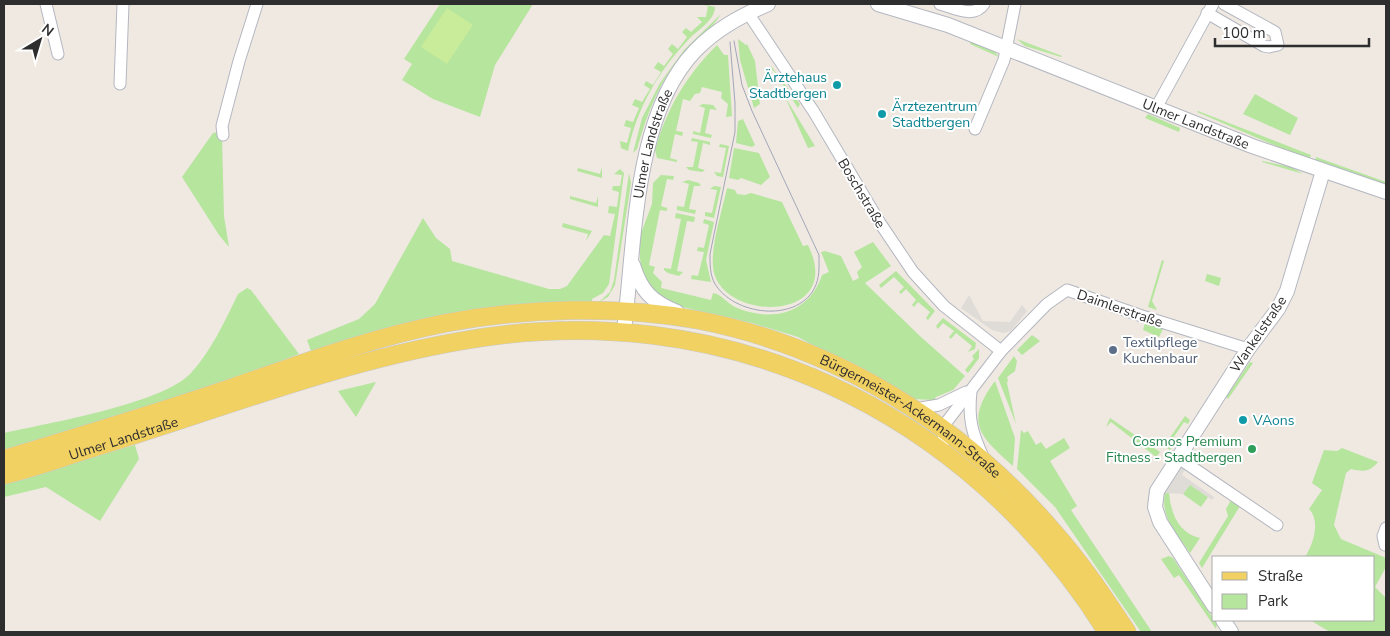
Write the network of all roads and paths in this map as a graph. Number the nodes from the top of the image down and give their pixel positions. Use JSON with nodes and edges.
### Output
{"nodes":[{"id":1,"x":46,"y":4,"type":"edge"},
{"id":2,"x":124,"y":4,"type":"edge"},
{"id":3,"x":257,"y":4,"type":"edge"},
{"id":4,"x":768,"y":4,"type":"edge"},
{"id":5,"x":878,"y":4,"type":"edge"},
{"id":6,"x":940,"y":4,"type":"edge"},
{"id":7,"x":984,"y":4,"type":"edge"},
{"id":8,"x":1015,"y":4,"type":"edge"},
{"id":9,"x":1224,"y":4,"type":"edge"},
{"id":10,"x":744,"y":8,"type":"edge"},
{"id":11,"x":1210,"y":8,"type":"edge"},
{"id":12,"x":1008,"y":48,"type":"junction"},
{"id":13,"x":58,"y":54,"type":"dead end"},
{"id":14,"x":120,"y":84,"type":"dead end"},
{"id":15,"x":1156,"y":108,"type":"junction"},
{"id":16,"x":975,"y":129,"type":"dead end"},
{"id":17,"x":223,"y":134,"type":"dead end"},
{"id":18,"x":1323,"y":171,"type":"junction"},
{"id":19,"x":1386,"y":192,"type":"edge"},
{"id":20,"x":632,"y":262,"type":"junction"},
{"id":21,"x":626,"y":311,"type":"junction"},
{"id":22,"x":700,"y":320,"type":"junction"},
{"id":23,"x":624,"y":330,"type":"junction"},
{"id":24,"x":1248,"y":349,"type":"junction"},
{"id":25,"x":1001,"y":351,"type":"junction"},
{"id":26,"x":320,"y":375,"type":"joint"},
{"id":27,"x":971,"y":389,"type":"junction"},
{"id":28,"x":914,"y":409,"type":"junction"},
{"id":29,"x":944,"y":430,"type":"junction"},
{"id":30,"x":942,"y":450,"type":"junction"},
{"id":31,"x":1176,"y":457,"type":"junction"},
{"id":32,"x":4,"y":459,"type":"edge"},
{"id":33,"x":986,"y":464,"type":"junction"},
{"id":34,"x":4,"y":475,"type":"edge"},
{"id":35,"x":1278,"y":525,"type":"dead end"},
{"id":36,"x":1386,"y":528,"type":"edge"},
{"id":37,"x":1385,"y":545,"type":"edge"},
{"id":38,"x":1212,"y":603,"type":"edge"},
{"id":39,"x":1224,"y":621,"type":"edge"},
{"id":40,"x":1107,"y":632,"type":"edge"},
{"id":41,"x":1126,"y":632,"type":"edge"},
{"id":42,"x":1231,"y":632,"type":"edge"}],
"edges":[{"from":1,"to":13,"type":"street"},
{"from":2,"to":14,"type":"street"},
{"from":3,"to":17,"type":"street"},
{"from":4,"to":10,"type":"street","name":"Ulmer Landstraße"},
{"from":5,"to":12,"type":"street","name":"Ulmer Landstraße"},
{"from":6,"to":7,"type":"street"},
{"from":8,"to":12,"type":"street"},
{"from":9,"to":11,"type":"street"},
{"from":10,"to":20,"type":"street","name":"Ulmer Landstraße"},
{"from":10,"to":25,"type":"street","name":"Boschstraße"},
{"from":11,"to":15,"type":"street"},
{"from":12,"to":15,"type":"street","name":"Ulmer Landstraße"},
{"from":12,"to":16,"type":"street"},
{"from":15,"to":18,"type":"street","name":"Ulmer Landstraße"},
{"from":18,"to":19,"type":"street","name":"Ulmer Landstraße"},
{"from":18,"to":24,"type":"street","name":"Wankelstraße"},
{"from":20,"to":21,"type":"street","name":"Ulmer Landstraße"},
{"from":20,"to":22,"type":"street"},
{"from":21,"to":22,"type":"main road","name":"Bürgermeister-Ackermann-Straße"},
{"from":21,"to":23,"type":"street","name":"Ulmer Landstraße"},
{"from":21,"to":32,"type":"main road","name":"Bürgermeister-Ackermann-Straße"},
{"from":22,"to":28,"type":"main road","name":"Bürgermeister-Ackermann-Straße"},
{"from":23,"to":26,"type":"main road","name":"Bürgermeister-Ackermann-Straße"},
{"from":23,"to":30,"type":"main road","name":"Bürgermeister-Ackermann-Straße"},
{"from":24,"to":25,"type":"street","name":"Daimlerstraße"},
{"from":24,"to":31,"type":"street","name":"Wankelstraße"},
{"from":25,"to":27,"type":"street","name":"Daimlerstraße"},
{"from":26,"to":34,"type":"main road","name":"Ulmer Landstraße"},
{"from":27,"to":28,"type":"street","name":"Daimlerstraße"},
{"from":27,"to":29,"type":"street","name":"Daimlerstraße"},
{"from":27,"to":33,"type":"street"},
{"from":28,"to":29,"type":"main road","name":"Bürgermeister-Ackermann-Straße"},
{"from":29,"to":30,"type":"street","name":"Daimlerstraße"},
{"from":29,"to":33,"type":"main road","name":"Bürgermeister-Ackermann-Straße"},
{"from":30,"to":40,"type":"main road","name":"Bürgermeister-Ackermann-Straße"},
{"from":31,"to":35,"type":"street"},
{"from":31,"to":38,"type":"street","name":"Wankelstraße"},
{"from":33,"to":41,"type":"main road","name":"Bürgermeister-Ackermann-Straße"},
{"from":36,"to":37,"type":"street"},
{"from":39,"to":42,"type":"street"}]}
